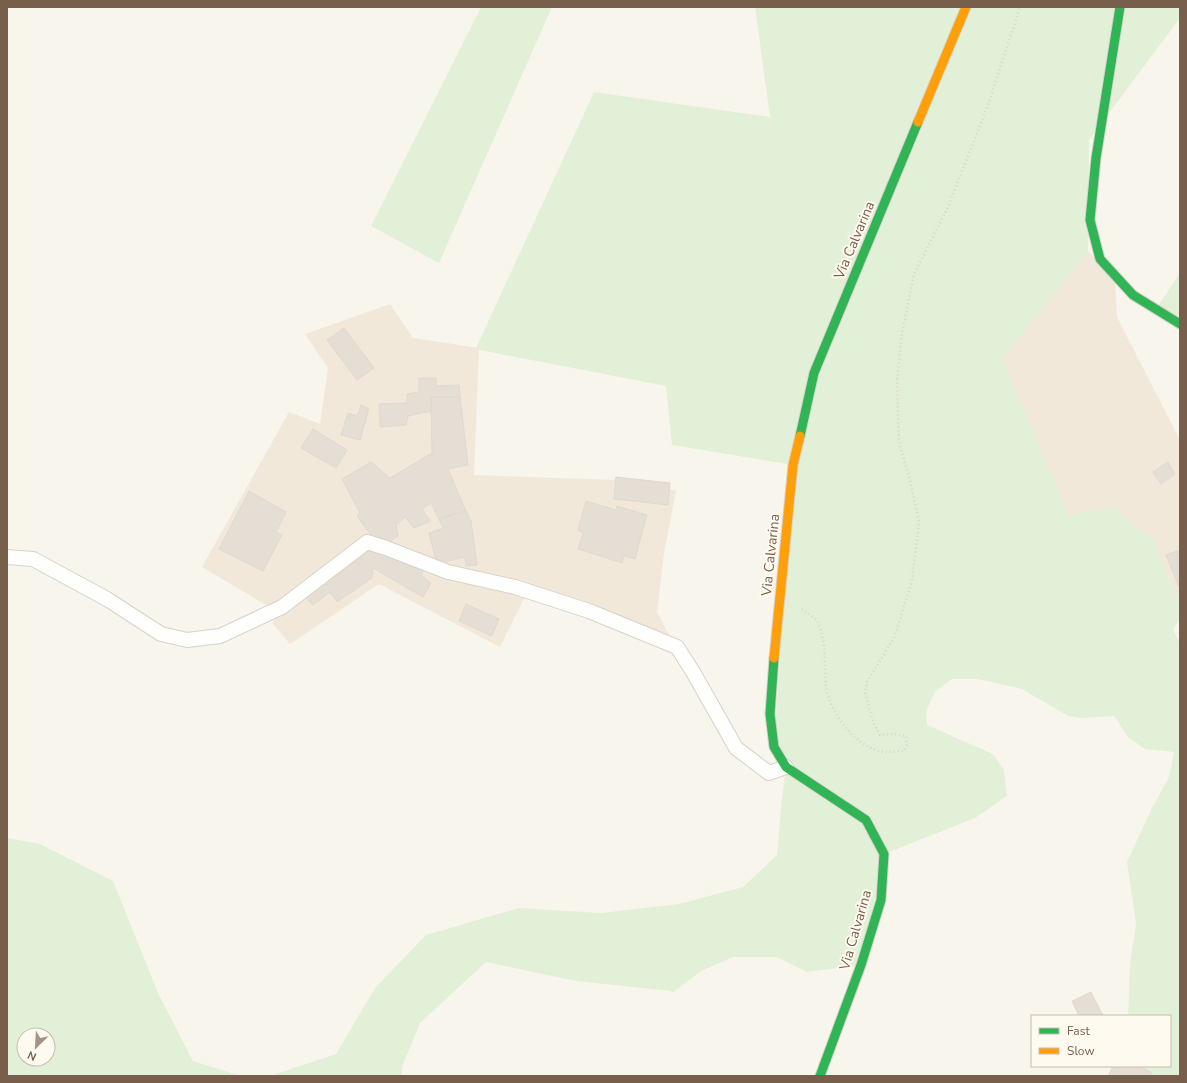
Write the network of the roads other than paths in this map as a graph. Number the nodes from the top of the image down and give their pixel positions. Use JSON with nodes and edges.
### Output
{"nodes":[{"id":1,"x":966,"y":7,"type":"edge"},
{"id":2,"x":1120,"y":7,"type":"edge"},
{"id":3,"x":1180,"y":324,"type":"edge"},
{"id":4,"x":7,"y":557,"type":"edge"},
{"id":5,"x":786,"y":767,"type":"junction"},
{"id":6,"x":820,"y":1076,"type":"edge"}],
"edges":[{"from":1,"to":5,"type":"street","name":"Via Calvarina"},
{"from":2,"to":3,"type":"street"},
{"from":4,"to":5,"type":"lane"},
{"from":5,"to":6,"type":"street","name":"Via Calvarina"}]}
